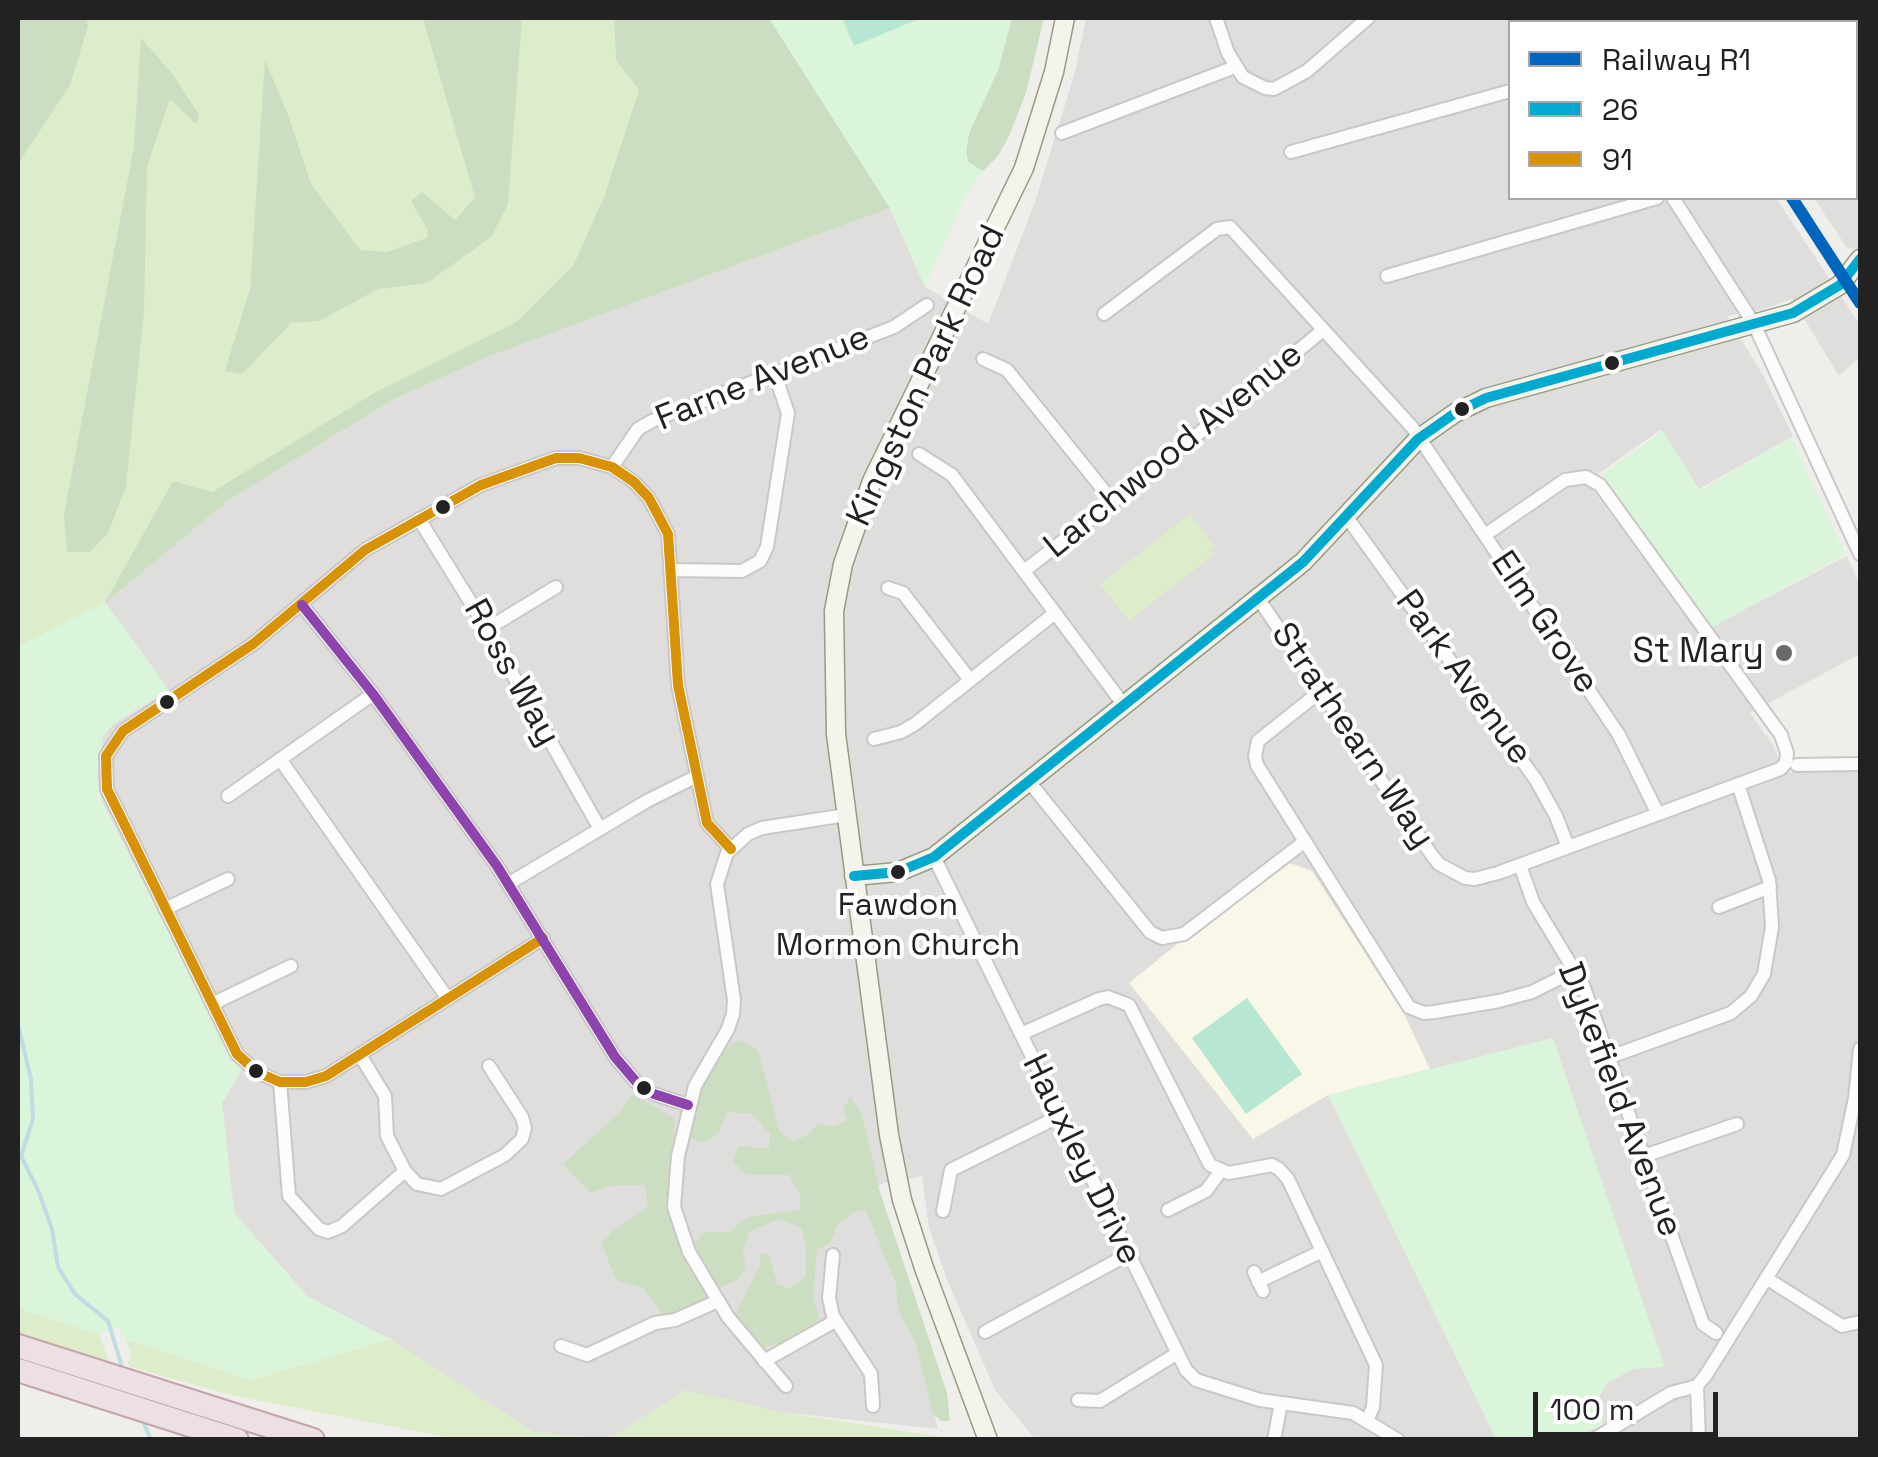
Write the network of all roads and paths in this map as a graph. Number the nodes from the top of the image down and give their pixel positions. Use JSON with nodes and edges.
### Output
{"nodes":[{"id":1,"x":1065,"y":18,"type":"edge"},
{"id":2,"x":1216,"y":18,"type":"edge"},
{"id":3,"x":1368,"y":18,"type":"edge"},
{"id":4,"x":1234,"y":66,"type":"junction"},
{"id":5,"x":1508,"y":93,"type":"edge"},
{"id":6,"x":1062,"y":133,"type":"dead end"},
{"id":7,"x":1291,"y":152,"type":"dead end"},
{"id":8,"x":1650,"y":200,"type":"edge"},
{"id":9,"x":1674,"y":200,"type":"edge"},
{"id":10,"x":1860,"y":260,"type":"edge"},
{"id":11,"x":1387,"y":276,"type":"dead end"},
{"id":12,"x":927,"y":304,"type":"dead end"},
{"id":13,"x":1104,"y":314,"type":"dead end"},
{"id":14,"x":1754,"y":324,"type":"junction"},
{"id":15,"x":1323,"y":330,"type":"junction"},
{"id":16,"x":984,"y":358,"type":"dead end"},
{"id":17,"x":774,"y":372,"type":"junction"},
{"id":18,"x":1418,"y":439,"type":"junction"},
{"id":19,"x":920,"y":454,"type":"dead end"},
{"id":20,"x":612,"y":467,"type":"junction"},
{"id":21,"x":1113,"y":502,"type":"junction"},
{"id":22,"x":1346,"y":516,"type":"junction"},
{"id":23,"x":419,"y":519,"type":"junction"},
{"id":24,"x":1484,"y":535,"type":"junction"},
{"id":25,"x":1860,"y":554,"type":"edge"},
{"id":26,"x":672,"y":570,"type":"junction"},
{"id":27,"x":1024,"y":571,"type":"junction"},
{"id":28,"x":556,"y":587,"type":"dead end"},
{"id":29,"x":888,"y":588,"type":"dead end"},
{"id":30,"x":1258,"y":598,"type":"junction"},
{"id":31,"x":302,"y":605,"type":"junction"},
{"id":32,"x":1055,"y":612,"type":"junction"},
{"id":33,"x":487,"y":629,"type":"junction"},
{"id":34,"x":970,"y":680,"type":"junction"},
{"id":35,"x":1322,"y":690,"type":"junction"},
{"id":36,"x":373,"y":694,"type":"junction"},
{"id":37,"x":1123,"y":704,"type":"junction"},
{"id":38,"x":874,"y":739,"type":"dead end"},
{"id":39,"x":280,"y":759,"type":"junction"},
{"id":40,"x":1792,"y":764,"type":"junction"},
{"id":41,"x":1860,"y":764,"type":"edge"},
{"id":42,"x":697,"y":776,"type":"junction"},
{"id":43,"x":1028,"y":779,"type":"junction"},
{"id":44,"x":1738,"y":784,"type":"junction"},
{"id":45,"x":228,"y":796,"type":"dead end"},
{"id":46,"x":1658,"y":814,"type":"junction"},
{"id":47,"x":846,"y":815,"type":"junction"},
{"id":48,"x":600,"y":829,"type":"junction"},
{"id":49,"x":1304,"y":842,"type":"junction"},
{"id":50,"x":1568,"y":847,"type":"junction"},
{"id":51,"x":731,"y":849,"type":"junction"},
{"id":52,"x":934,"y":856,"type":"junction"},
{"id":53,"x":1520,"y":865,"type":"junction"},
{"id":54,"x":854,"y":876,"type":"junction"},
{"id":55,"x":228,"y":878,"type":"dead end"},
{"id":56,"x":508,"y":884,"type":"junction"},
{"id":57,"x":1770,"y":887,"type":"junction"},
{"id":58,"x":1719,"y":907,"type":"dead end"},
{"id":59,"x":165,"y":909,"type":"junction"},
{"id":60,"x":543,"y":938,"type":"junction"},
{"id":61,"x":291,"y":966,"type":"dead end"},
{"id":62,"x":1574,"y":971,"type":"junction"},
{"id":63,"x":448,"y":998,"type":"junction"},
{"id":64,"x":212,"y":1004,"type":"junction"},
{"id":65,"x":1021,"y":1034,"type":"junction"},
{"id":66,"x":1860,"y":1050,"type":"edge"},
{"id":67,"x":360,"y":1055,"type":"junction"},
{"id":68,"x":1610,"y":1057,"type":"junction"},
{"id":69,"x":489,"y":1066,"type":"dead end"},
{"id":70,"x":280,"y":1082,"type":"junction"},
{"id":71,"x":500,"y":1083,"type":"junction"},
{"id":72,"x":486,"y":1092,"type":"dead end"},
{"id":73,"x":1858,"y":1098,"type":"edge"},
{"id":74,"x":688,"y":1105,"type":"junction"},
{"id":75,"x":1060,"y":1116,"type":"junction"},
{"id":76,"x":1737,"y":1124,"type":"dead end"},
{"id":77,"x":1644,"y":1156,"type":"junction"},
{"id":78,"x":405,"y":1170,"type":"junction"},
{"id":79,"x":1220,"y":1172,"type":"junction"},
{"id":80,"x":1168,"y":1210,"type":"dead end"},
{"id":81,"x":943,"y":1211,"type":"dead end"},
{"id":82,"x":1322,"y":1251,"type":"junction"},
{"id":83,"x":1127,"y":1255,"type":"junction"},
{"id":84,"x":849,"y":1271,"type":"dead end"},
{"id":85,"x":1766,"y":1278,"type":"junction"},
{"id":86,"x":1258,"y":1282,"type":"dead end"},
{"id":87,"x":718,"y":1301,"type":"junction"},
{"id":88,"x":835,"y":1321,"type":"junction"},
{"id":89,"x":1860,"y":1322,"type":"edge"},
{"id":90,"x":986,"y":1332,"type":"dead end"},
{"id":91,"x":1716,"y":1333,"type":"dead end"},
{"id":92,"x":18,"y":1346,"type":"edge"},
{"id":93,"x":561,"y":1346,"type":"dead end"},
{"id":94,"x":1176,"y":1354,"type":"junction"},
{"id":95,"x":764,"y":1361,"type":"junction"},
{"id":96,"x":18,"y":1370,"type":"edge"},
{"id":97,"x":786,"y":1386,"type":"dead end"},
{"id":98,"x":1697,"y":1386,"type":"junction"},
{"id":99,"x":967,"y":1388,"type":"junction"},
{"id":100,"x":130,"y":1395,"type":"junction"},
{"id":101,"x":1078,"y":1400,"type":"dead end"},
{"id":102,"x":1281,"y":1403,"type":"junction"},
{"id":103,"x":873,"y":1406,"type":"dead end"},
{"id":104,"x":1367,"y":1420,"type":"junction"},
{"id":105,"x":1622,"y":1424,"type":"junction"},
{"id":106,"x":290,"y":1433,"type":"junction"},
{"id":107,"x":236,"y":1440,"type":"edge"},
{"id":108,"x":313,"y":1440,"type":"edge"},
{"id":109,"x":330,"y":1440,"type":"edge"},
{"id":110,"x":974,"y":1440,"type":"edge"},
{"id":111,"x":988,"y":1440,"type":"edge"},
{"id":112,"x":1274,"y":1440,"type":"edge"},
{"id":113,"x":1398,"y":1440,"type":"edge"},
{"id":114,"x":1593,"y":1440,"type":"edge"},
{"id":115,"x":1627,"y":1440,"type":"edge"},
{"id":116,"x":1699,"y":1440,"type":"edge"}],
"edges":[{"from":1,"to":47,"type":"street","name":"Kingston Park Road"},
{"from":2,"to":4,"type":"street"},
{"from":3,"to":4,"type":"street"},
{"from":4,"to":6,"type":"street"},
{"from":5,"to":7,"type":"street"},
{"from":8,"to":11,"type":"street"},
{"from":9,"to":14,"type":"street"},
{"from":10,"to":14,"type":"street"},
{"from":12,"to":17,"type":"street","name":"Farne Avenue"},
{"from":13,"to":15,"type":"street","name":"Elm Grove"},
{"from":14,"to":18,"type":"street"},
{"from":14,"to":25,"type":"street"},
{"from":15,"to":18,"type":"street","name":"Elm Grove"},
{"from":15,"to":21,"type":"street","name":"Larchwood Avenue"},
{"from":16,"to":21,"type":"street"},
{"from":17,"to":20,"type":"street","name":"Farne Avenue"},
{"from":17,"to":26,"type":"street"},
{"from":18,"to":22,"type":"street"},
{"from":18,"to":24,"type":"street","name":"Elm Grove"},
{"from":19,"to":27,"type":"street"},
{"from":20,"to":23,"type":"street"},
{"from":20,"to":26,"type":"street"},
{"from":21,"to":27,"type":"street","name":"Larchwood Avenue"},
{"from":22,"to":30,"type":"street"},
{"from":22,"to":50,"type":"street","name":"Park Avenue"},
{"from":23,"to":31,"type":"street"},
{"from":23,"to":33,"type":"street","name":"Ross Way"},
{"from":24,"to":40,"type":"street"},
{"from":24,"to":46,"type":"street","name":"Elm Grove"},
{"from":26,"to":42,"type":"street"},
{"from":27,"to":32,"type":"street"},
{"from":28,"to":33,"type":"street"},
{"from":29,"to":34,"type":"street"},
{"from":30,"to":35,"type":"street","name":"Strathearn Way"},
{"from":30,"to":37,"type":"street"},
{"from":31,"to":36,"type":"street"},
{"from":31,"to":59,"type":"street"},
{"from":32,"to":34,"type":"street"},
{"from":32,"to":37,"type":"street"},
{"from":33,"to":48,"type":"street","name":"Ross Way"},
{"from":34,"to":38,"type":"street"},
{"from":35,"to":49,"type":"street"},
{"from":35,"to":53,"type":"street","name":"Strathearn Way"},
{"from":36,"to":39,"type":"street"},
{"from":36,"to":56,"type":"street"},
{"from":37,"to":43,"type":"street"},
{"from":39,"to":45,"type":"street"},
{"from":39,"to":63,"type":"street"},
{"from":40,"to":41,"type":"street","name":"Strathearn Way"},
{"from":40,"to":44,"type":"street","name":"Strathearn Way"},
{"from":42,"to":48,"type":"street"},
{"from":42,"to":51,"type":"street"},
{"from":43,"to":49,"type":"street"},
{"from":43,"to":52,"type":"street"},
{"from":44,"to":46,"type":"street","name":"Strathearn Way"},
{"from":44,"to":57,"type":"street"},
{"from":46,"to":50,"type":"street","name":"Strathearn Way"},
{"from":47,"to":51,"type":"street"},
{"from":47,"to":54,"type":"street","name":"Kingston Park Road"},
{"from":48,"to":56,"type":"street"},
{"from":49,"to":62,"type":"street"},
{"from":50,"to":53,"type":"street","name":"Strathearn Way"},
{"from":51,"to":74,"type":"street"},
{"from":52,"to":54,"type":"street"},
{"from":52,"to":65,"type":"street","name":"Hauxley Drive"},
{"from":53,"to":62,"type":"street","name":"Dykefield Avenue"},
{"from":54,"to":99,"type":"street","name":"Kingston Park Road"},
{"from":55,"to":59,"type":"street"},
{"from":56,"to":60,"type":"street"},
{"from":57,"to":58,"type":"street"},
{"from":57,"to":68,"type":"street"},
{"from":59,"to":64,"type":"street"},
{"from":60,"to":63,"type":"street"},
{"from":60,"to":74,"type":"street"},
{"from":61,"to":64,"type":"street"},
{"from":62,"to":68,"type":"street","name":"Dykefield Avenue"},
{"from":63,"to":67,"type":"street"},
{"from":64,"to":70,"type":"street"},
{"from":65,"to":75,"type":"street","name":"Hauxley Drive"},
{"from":65,"to":79,"type":"street"},
{"from":66,"to":73,"type":"street"},
{"from":67,"to":70,"type":"street"},
{"from":67,"to":78,"type":"street"},
{"from":68,"to":77,"type":"street","name":"Dykefield Avenue"},
{"from":69,"to":71,"type":"street"},
{"from":70,"to":78,"type":"street"},
{"from":71,"to":72,"type":"street"},
{"from":71,"to":78,"type":"street"},
{"from":73,"to":85,"type":"street"},
{"from":74,"to":87,"type":"street"},
{"from":75,"to":81,"type":"street"},
{"from":75,"to":83,"type":"street","name":"Hauxley Drive"},
{"from":76,"to":77,"type":"street"},
{"from":77,"to":91,"type":"street","name":"Dykefield Avenue"},
{"from":79,"to":80,"type":"street"},
{"from":79,"to":82,"type":"street"},
{"from":82,"to":86,"type":"street"},
{"from":82,"to":104,"type":"street"},
{"from":83,"to":90,"type":"street"},
{"from":83,"to":94,"type":"street","name":"Hauxley Drive"},
{"from":84,"to":88,"type":"street"},
{"from":85,"to":89,"type":"street"},
{"from":85,"to":98,"type":"street"},
{"from":87,"to":93,"type":"street"},
{"from":87,"to":95,"type":"street"},
{"from":88,"to":95,"type":"street"},
{"from":88,"to":103,"type":"street"},
{"from":92,"to":100,"type":"highway"},
{"from":94,"to":101,"type":"street"},
{"from":94,"to":102,"type":"street","name":"Hauxley Drive"},
{"from":95,"to":97,"type":"street"},
{"from":96,"to":100,"type":"highway"},
{"from":98,"to":105,"type":"street"},
{"from":98,"to":116,"type":"street"},
{"from":99,"to":110,"type":"street","name":"Kingston Park Road"},
{"from":99,"to":111,"type":"street","name":"Kingston Park Road"},
{"from":100,"to":106,"type":"highway"},
{"from":100,"to":107,"type":"highway"},
{"from":102,"to":104,"type":"street","name":"Hauxley Drive"},
{"from":102,"to":112,"type":"street"},
{"from":104,"to":113,"type":"street","name":"Hauxley Drive"},
{"from":105,"to":114,"type":"street"},
{"from":105,"to":115,"type":"street"},
{"from":106,"to":108,"type":"highway"},
{"from":106,"to":109,"type":"highway"}]}
